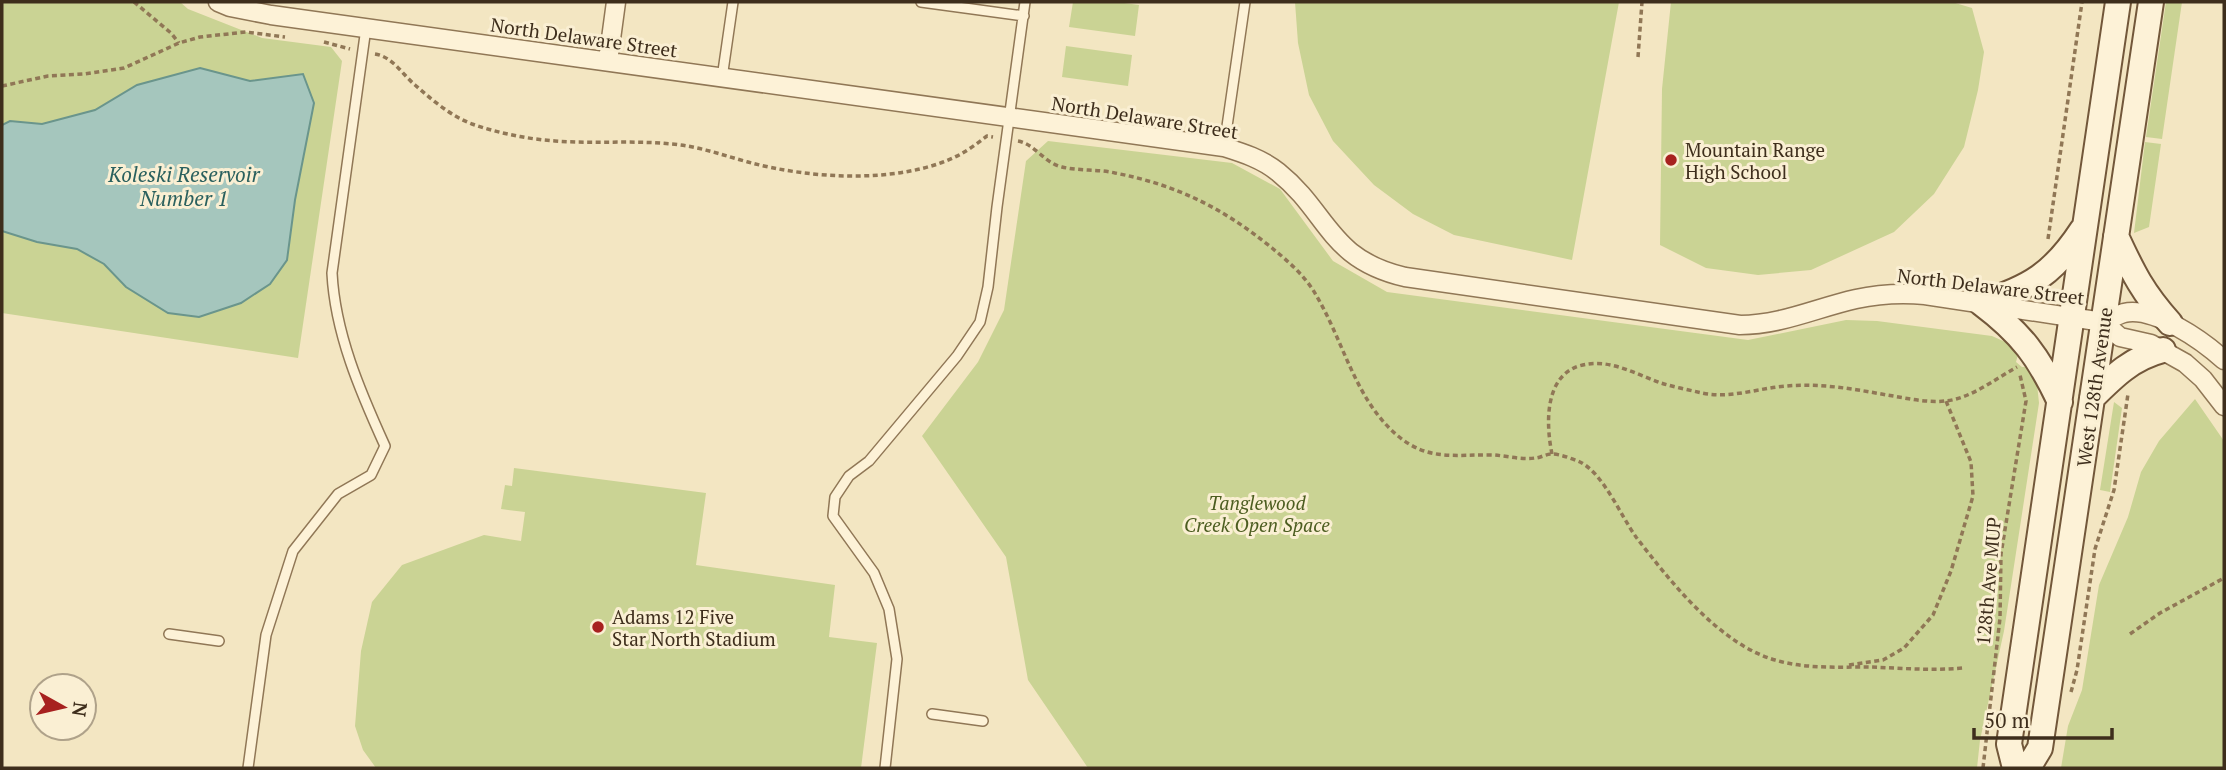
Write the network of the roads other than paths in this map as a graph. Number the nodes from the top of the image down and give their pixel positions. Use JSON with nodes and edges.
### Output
{"nodes":[{"id":1,"x":218,"y":2,"type":"edge"},
{"id":2,"x":617,"y":2,"type":"edge"},
{"id":3,"x":733,"y":2,"type":"edge"},
{"id":4,"x":921,"y":2,"type":"edge"},
{"id":5,"x":1025,"y":2,"type":"edge"},
{"id":6,"x":1245,"y":2,"type":"edge"},
{"id":7,"x":2118,"y":2,"type":"edge"},
{"id":8,"x":2151,"y":2,"type":"edge"},
{"id":9,"x":1024,"y":16,"type":"junction"},
{"id":10,"x":366,"y":28,"type":"junction"},
{"id":11,"x":608,"y":61,"type":"junction"},
{"id":12,"x":722,"y":78,"type":"junction"},
{"id":13,"x":1009,"y":118,"type":"junction"},
{"id":14,"x":1224,"y":148,"type":"junction"},
{"id":15,"x":2085,"y":226,"type":"junction"},
{"id":16,"x":2116,"y":236,"type":"junction"},
{"id":17,"x":1981,"y":303,"type":"junction"},
{"id":18,"x":2072,"y":318,"type":"junction"},
{"id":19,"x":2103,"y":322,"type":"junction"},
{"id":20,"x":2170,"y":323,"type":"junction"},
{"id":21,"x":2163,"y":350,"type":"junction"},
{"id":22,"x":2224,"y":360,"type":"edge"},
{"id":23,"x":2092,"y":398,"type":"junction"},
{"id":24,"x":2060,"y":402,"type":"junction"},
{"id":25,"x":2224,"y":406,"type":"edge"},
{"id":26,"x":169,"y":634,"type":"dead end"},
{"id":27,"x":219,"y":641,"type":"dead end"},
{"id":28,"x":932,"y":713,"type":"dead end"},
{"id":29,"x":983,"y":721,"type":"dead end"},
{"id":30,"x":248,"y":768,"type":"edge"},
{"id":31,"x":885,"y":768,"type":"edge"},
{"id":32,"x":2015,"y":768,"type":"edge"},
{"id":33,"x":2028,"y":768,"type":"edge"}],
"edges":[{"from":1,"to":10,"type":"street","name":"North Delaware Street"},
{"from":2,"to":11,"type":"street"},
{"from":3,"to":12,"type":"lane"},
{"from":4,"to":9,"type":"lane"},
{"from":5,"to":9,"type":"lane"},
{"from":6,"to":14,"type":"lane"},
{"from":7,"to":15,"type":"main road","name":"West 128th Avenue"},
{"from":8,"to":16,"type":"main road","name":"West 128th Avenue"},
{"from":9,"to":13,"type":"lane"},
{"from":10,"to":11,"type":"street","name":"North Delaware Street"},
{"from":10,"to":30,"type":"lane"},
{"from":11,"to":12,"type":"street","name":"North Delaware Street"},
{"from":12,"to":13,"type":"street","name":"North Delaware Street"},
{"from":13,"to":14,"type":"street","name":"North Delaware Street"},
{"from":13,"to":31,"type":"lane"},
{"from":14,"to":17,"type":"street","name":"North Delaware Street"},
{"from":15,"to":17,"type":"main road"},
{"from":15,"to":18,"type":"main road","name":"West 128th Avenue"},
{"from":16,"to":19,"type":"main road","name":"West 128th Avenue"},
{"from":16,"to":20,"type":"main road"},
{"from":17,"to":18,"type":"street","name":"North Delaware Street"},
{"from":17,"to":24,"type":"main road"},
{"from":18,"to":19,"type":"street","name":"North Delaware Street"},
{"from":18,"to":24,"type":"main road","name":"West 128th Avenue"},
{"from":19,"to":20,"type":"street","name":"North Delaware Street"},
{"from":19,"to":21,"type":"street","name":"North Delaware Street"},
{"from":19,"to":23,"type":"main road","name":"West 128th Avenue"},
{"from":20,"to":22,"type":"street","name":"North Delaware Street"},
{"from":21,"to":23,"type":"main road"},
{"from":21,"to":25,"type":"street","name":"North Delaware Street"},
{"from":23,"to":33,"type":"main road","name":"West 128th Avenue"},
{"from":24,"to":32,"type":"main road","name":"West 128th Avenue"},
{"from":26,"to":27,"type":"lane"},
{"from":28,"to":29,"type":"lane"}]}
